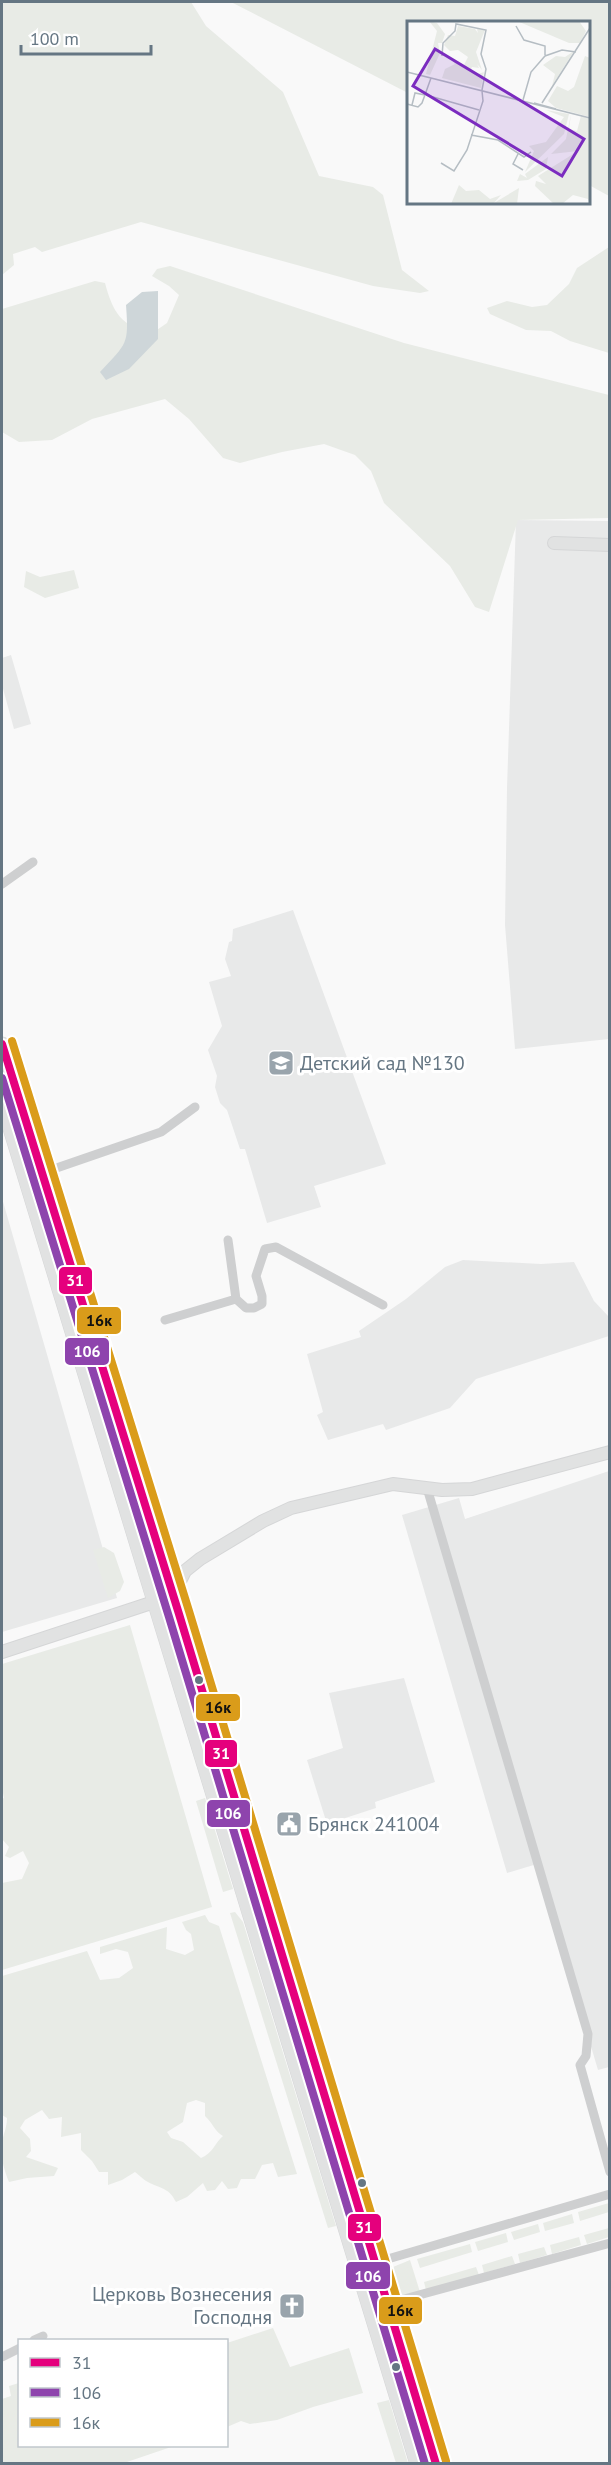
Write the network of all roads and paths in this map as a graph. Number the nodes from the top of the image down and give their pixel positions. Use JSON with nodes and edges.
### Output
{"nodes":[{"id":1,"x":554,"y":543,"type":"dead end"},
{"id":2,"x":609,"y":545,"type":"edge"},
{"id":3,"x":33,"y":862,"type":"dead end"},
{"id":4,"x":2,"y":884,"type":"edge"},
{"id":5,"x":2,"y":1044,"type":"edge"},
{"id":6,"x":2,"y":1102,"type":"edge"},
{"id":7,"x":195,"y":1107,"type":"dead end"},
{"id":8,"x":42,"y":1173,"type":"junction"},
{"id":9,"x":228,"y":1240,"type":"dead end"},
{"id":10,"x":236,"y":1299,"type":"junction"},
{"id":11,"x":383,"y":1305,"type":"dead end"},
{"id":12,"x":165,"y":1320,"type":"dead end"},
{"id":13,"x":609,"y":1452,"type":"edge"},
{"id":14,"x":427,"y":1488,"type":"junction"},
{"id":15,"x":172,"y":1595,"type":"junction"},
{"id":16,"x":154,"y":1602,"type":"junction"},
{"id":17,"x":2,"y":1652,"type":"edge"},
{"id":18,"x":609,"y":2172,"type":"edge"},
{"id":19,"x":609,"y":2194,"type":"edge"},
{"id":20,"x":609,"y":2243,"type":"edge"},
{"id":21,"x":374,"y":2263,"type":"junction"},
{"id":22,"x":358,"y":2269,"type":"junction"},
{"id":23,"x":387,"y":2304,"type":"junction"},
{"id":24,"x":370,"y":2310,"type":"junction"},
{"id":25,"x":18,"y":2349,"type":"edge"},
{"id":26,"x":2,"y":2358,"type":"edge"},
{"id":27,"x":417,"y":2463,"type":"edge"},
{"id":28,"x":436,"y":2463,"type":"edge"}],
"edges":[{"from":1,"to":2,"type":"street"},
{"from":3,"to":4,"type":"street"},
{"from":5,"to":8,"type":"main road"},
{"from":6,"to":16,"type":"main road"},
{"from":7,"to":8,"type":"street"},
{"from":8,"to":15,"type":"main road"},
{"from":9,"to":10,"type":"street"},
{"from":10,"to":11,"type":"street"},
{"from":10,"to":12,"type":"street"},
{"from":13,"to":14,"type":"street"},
{"from":14,"to":15,"type":"street"},
{"from":14,"to":18,"type":"street"},
{"from":15,"to":16,"type":"main road"},
{"from":15,"to":21,"type":"main road"},
{"from":16,"to":17,"type":"street"},
{"from":16,"to":22,"type":"main road"},
{"from":19,"to":21,"type":"street"},
{"from":20,"to":23,"type":"street"},
{"from":21,"to":22,"type":"main road"},
{"from":21,"to":23,"type":"main road"},
{"from":22,"to":24,"type":"main road"},
{"from":23,"to":24,"type":"main road"},
{"from":23,"to":28,"type":"main road"},
{"from":24,"to":27,"type":"main road"},
{"from":25,"to":26,"type":"street"}]}
